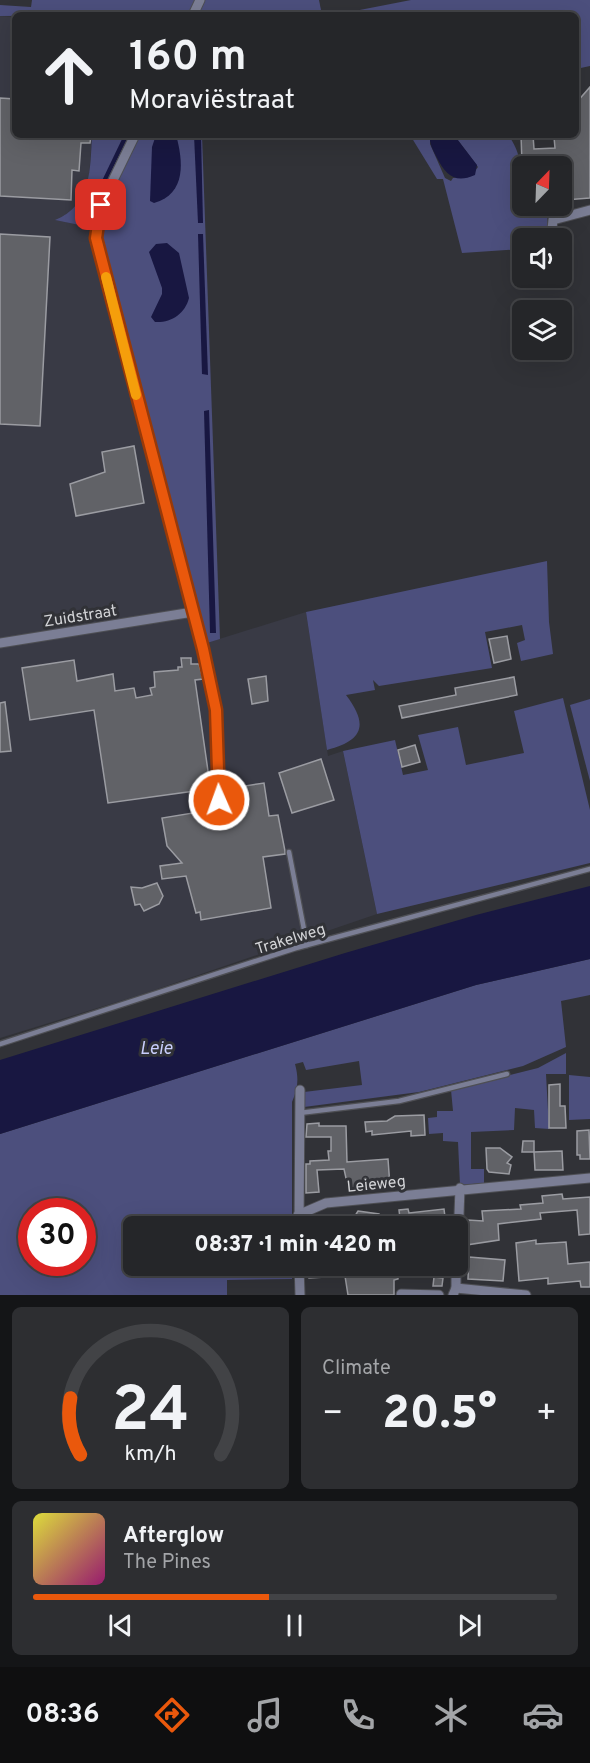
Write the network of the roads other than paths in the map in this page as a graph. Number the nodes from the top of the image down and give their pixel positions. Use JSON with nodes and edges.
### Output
{"nodes":[{"id":1,"x":134,"y":138,"type":"edge"},
{"id":2,"x":590,"y":210,"type":"edge"},
{"id":3,"x":552,"y":228,"type":"edge"},
{"id":4,"x":193,"y":612,"type":"junction"},
{"id":5,"x":0,"y":643,"type":"edge"},
{"id":6,"x":219,"y":800,"type":"dead end"},
{"id":7,"x":289,"y":852,"type":"dead end"},
{"id":8,"x":590,"y":869,"type":"edge"},
{"id":9,"x":307,"y":945,"type":"junction"},
{"id":10,"x":0,"y":1044,"type":"edge"},
{"id":11,"x":507,"y":1074,"type":"dead end"},
{"id":12,"x":300,"y":1090,"type":"dead end"},
{"id":13,"x":299,"y":1113,"type":"junction"},
{"id":14,"x":590,"y":1178,"type":"edge"},
{"id":15,"x":460,"y":1188,"type":"junction"},
{"id":16,"x":298,"y":1215,"type":"joint"},
{"id":17,"x":459,"y":1216,"type":"edge"},
{"id":18,"x":299,"y":1276,"type":"edge"},
{"id":19,"x":456,"y":1276,"type":"edge"},
{"id":20,"x":455,"y":1292,"type":"edge"},
{"id":21,"x":401,"y":1293,"type":"dead end"},
{"id":22,"x":300,"y":1295,"type":"edge"},
{"id":23,"x":439,"y":1295,"type":"edge"},
{"id":24,"x":526,"y":1295,"type":"edge"}],
"edges":[{"from":1,"to":4,"type":"street"},
{"from":2,"to":3,"type":"street"},
{"from":4,"to":5,"type":"street","name":"Zuidstraat"},
{"from":4,"to":6,"type":"street"},
{"from":7,"to":9,"type":"lane"},
{"from":8,"to":9,"type":"lane","name":"Trakelweg"},
{"from":9,"to":10,"type":"lane","name":"Trakelweg"},
{"from":11,"to":13,"type":"lane"},
{"from":12,"to":13,"type":"street"},
{"from":13,"to":16,"type":"street"},
{"from":14,"to":15,"type":"street","name":"Leieweg"},
{"from":15,"to":16,"type":"street","name":"Leieweg"},
{"from":15,"to":17,"type":"street"},
{"from":18,"to":22,"type":"street"},
{"from":19,"to":20,"type":"street"},
{"from":20,"to":24,"type":"street"},
{"from":21,"to":23,"type":"street"}]}
